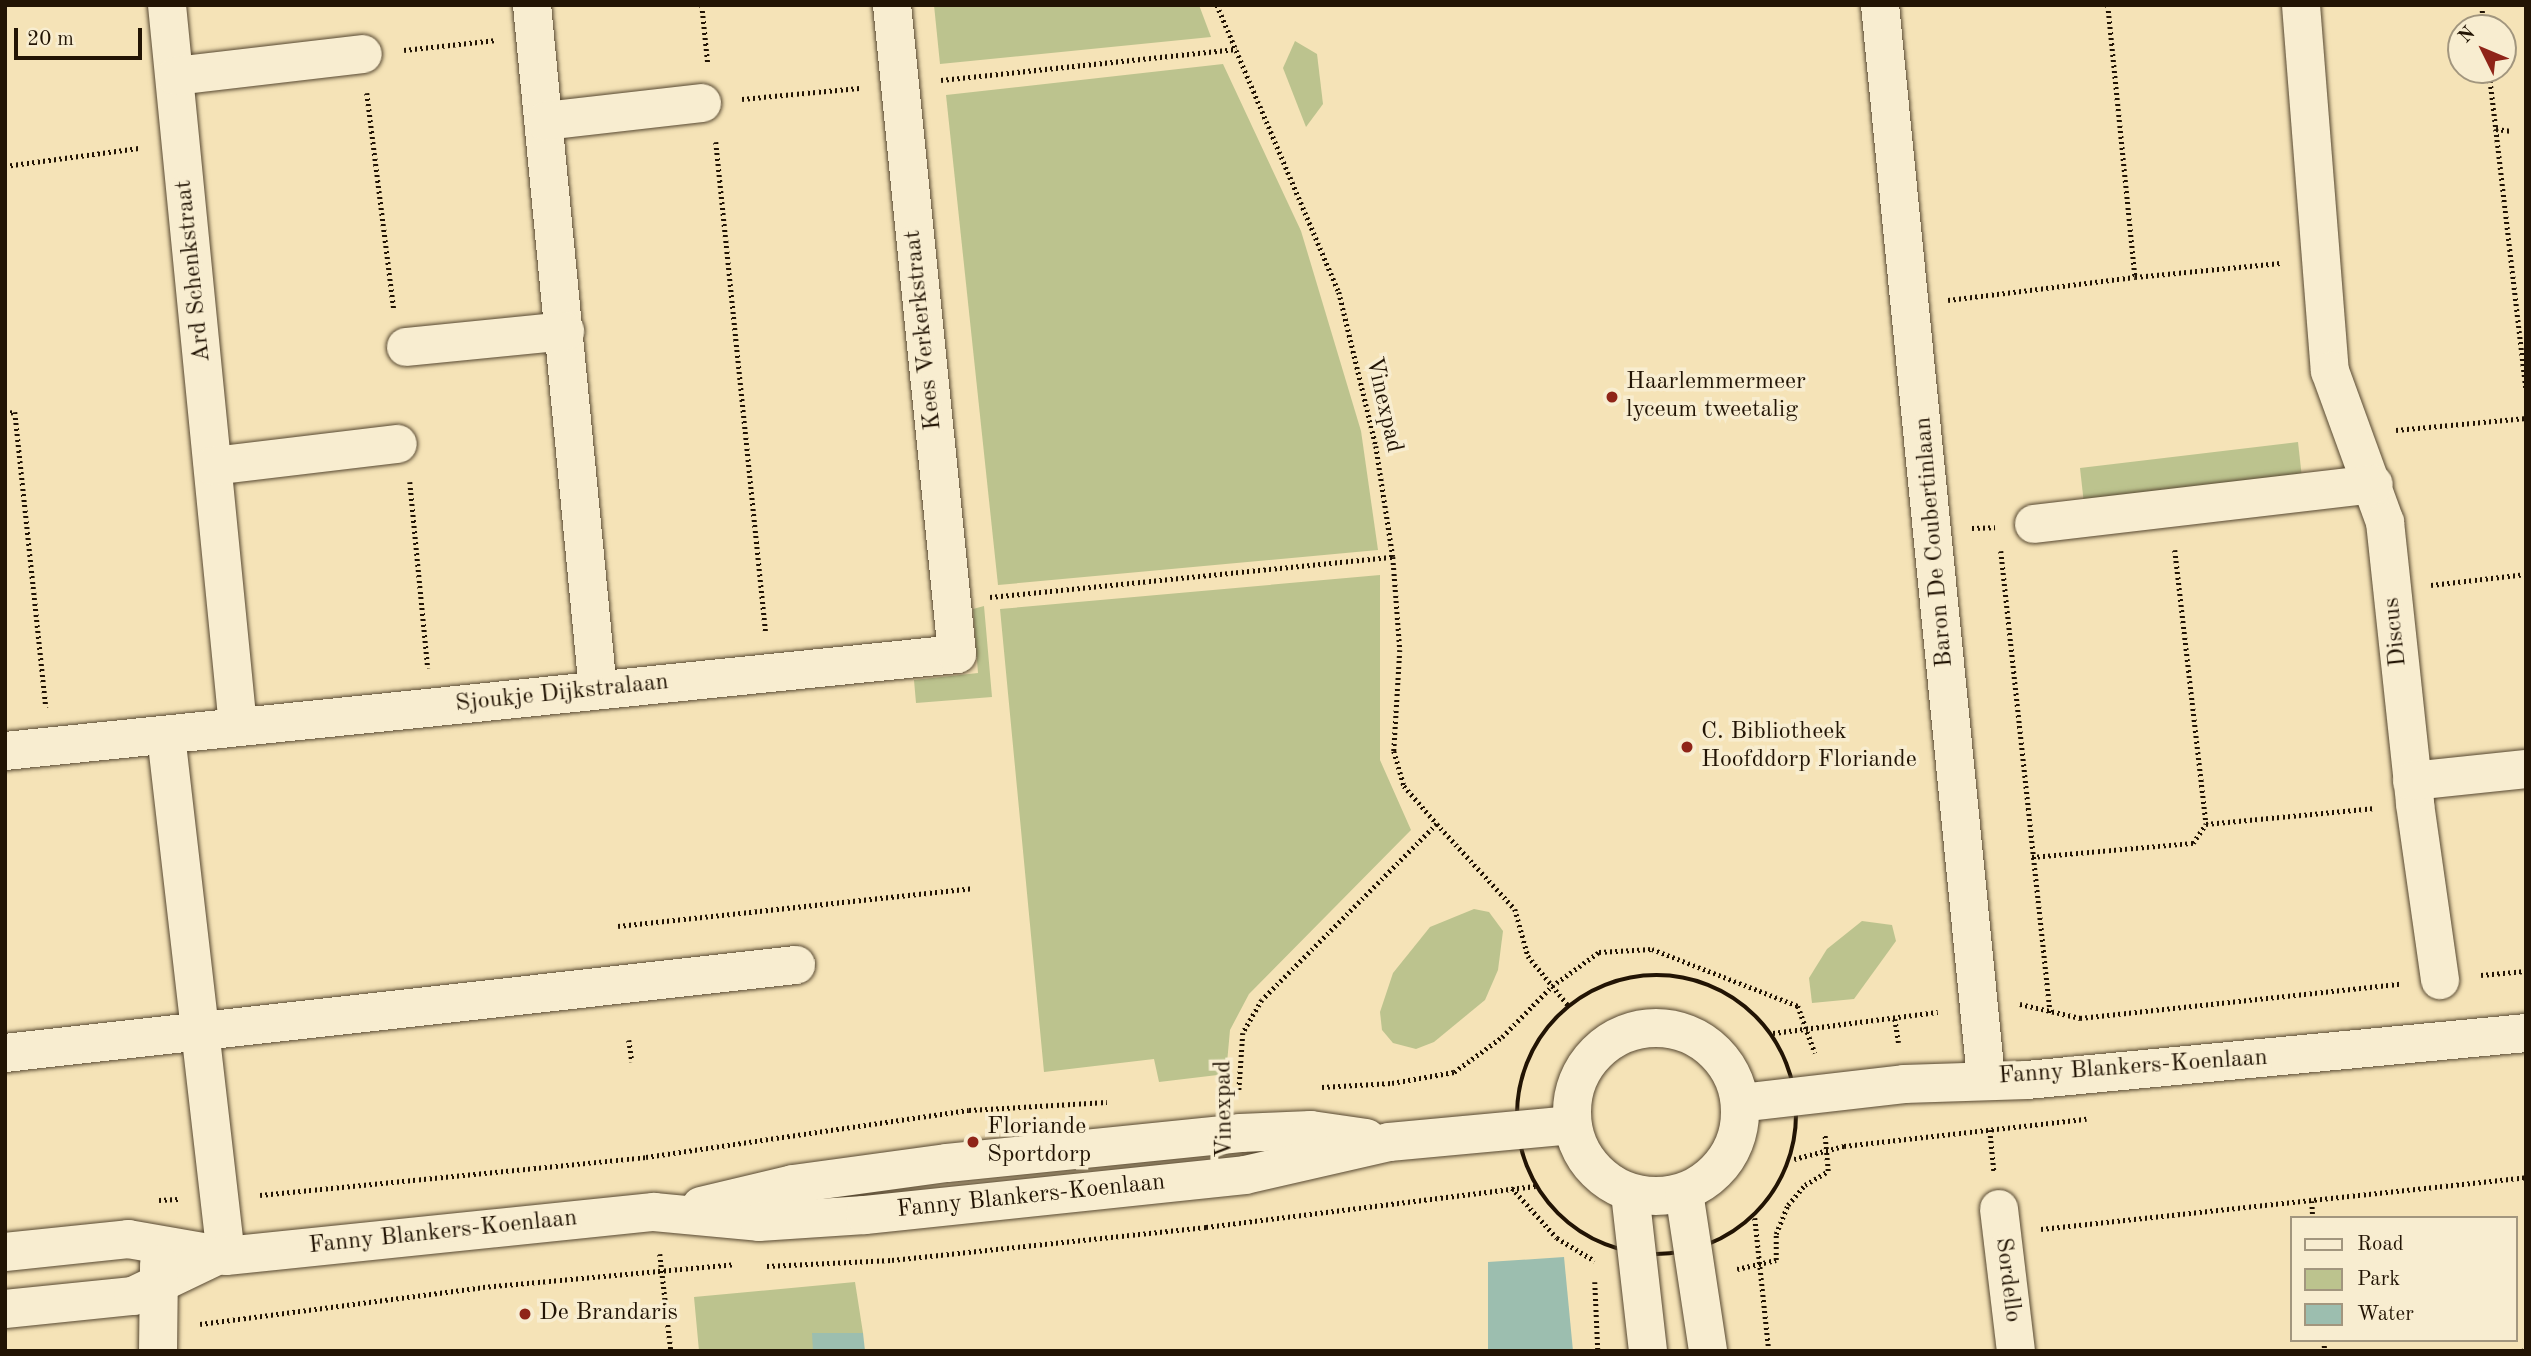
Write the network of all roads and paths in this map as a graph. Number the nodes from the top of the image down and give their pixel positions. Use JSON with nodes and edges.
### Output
{"nodes":[{"id":1,"x":167,"y":5,"type":"edge"},
{"id":2,"x":702,"y":5,"type":"edge"},
{"id":3,"x":892,"y":5,"type":"edge"},
{"id":4,"x":1217,"y":5,"type":"edge"},
{"id":5,"x":1880,"y":5,"type":"edge"},
{"id":6,"x":2108,"y":5,"type":"edge"},
{"id":7,"x":2301,"y":5,"type":"edge"},
{"id":8,"x":534,"y":20,"type":"edge"},
{"id":9,"x":1236,"y":49,"type":"junction"},
{"id":10,"x":363,"y":54,"type":"junction"},
{"id":11,"x":176,"y":76,"type":"junction"},
{"id":12,"x":900,"y":84,"type":"junction"},
{"id":13,"x":2491,"y":84,"type":"edge"},
{"id":14,"x":707,"y":102,"type":"junction"},
{"id":15,"x":545,"y":121,"type":"junction"},
{"id":16,"x":2496,"y":129,"type":"junction"},
{"id":17,"x":2512,"y":131,"type":"dead end"},
{"id":18,"x":182,"y":142,"type":"junction"},
{"id":19,"x":5,"y":166,"type":"edge"},
{"id":20,"x":2321,"y":260,"type":"junction"},
{"id":21,"x":2135,"y":277,"type":"junction"},
{"id":22,"x":1912,"y":305,"type":"junction"},
{"id":23,"x":565,"y":331,"type":"junction"},
{"id":24,"x":401,"y":335,"type":"joint"},
{"id":25,"x":2526,"y":388,"type":"edge"},
{"id":26,"x":5,"y":413,"type":"edge"},
{"id":27,"x":2526,"y":418,"type":"edge"},
{"id":28,"x":2354,"y":434,"type":"junction"},
{"id":29,"x":403,"y":456,"type":"joint"},
{"id":30,"x":213,"y":466,"type":"junction"},
{"id":31,"x":2374,"y":484,"type":"junction"},
{"id":32,"x":2170,"y":508,"type":"junction"},
{"id":33,"x":2017,"y":525,"type":"junction"},
{"id":34,"x":1935,"y":529,"type":"junction"},
{"id":35,"x":1393,"y":557,"type":"junction"},
{"id":36,"x":2526,"y":574,"type":"edge"},
{"id":37,"x":2392,"y":589,"type":"junction"},
{"id":38,"x":952,"y":601,"type":"junction"},
{"id":39,"x":957,"y":654,"type":"joint"},
{"id":40,"x":770,"y":673,"type":"junction"},
{"id":41,"x":598,"y":690,"type":"junction"},
{"id":42,"x":431,"y":707,"type":"junction"},
{"id":43,"x":237,"y":727,"type":"junction"},
{"id":44,"x":166,"y":735,"type":"junction"},
{"id":45,"x":50,"y":746,"type":"junction"},
{"id":46,"x":5,"y":751,"type":"edge"},
{"id":47,"x":2526,"y":769,"type":"edge"},
{"id":48,"x":2414,"y":793,"type":"junction"},
{"id":49,"x":1437,"y":824,"type":"junction"},
{"id":50,"x":2206,"y":824,"type":"junction"},
{"id":51,"x":2032,"y":857,"type":"junction"},
{"id":52,"x":972,"y":888,"type":"dead end"},
{"id":53,"x":618,"y":926,"type":"dead end"},
{"id":54,"x":796,"y":965,"type":"dead end"},
{"id":55,"x":2526,"y":971,"type":"edge"},
{"id":56,"x":2440,"y":980,"type":"junction"},
{"id":57,"x":1568,"y":1005,"type":"junction"},
{"id":58,"x":1981,"y":1009,"type":"junction"},
{"id":59,"x":2050,"y":1013,"type":"junction"},
{"id":60,"x":201,"y":1033,"type":"junction"},
{"id":61,"x":1773,"y":1033,"type":"junction"},
{"id":62,"x":2526,"y":1033,"type":"edge"},
{"id":63,"x":629,"y":1040,"type":"dead end"},
{"id":64,"x":5,"y":1053,"type":"edge"},
{"id":65,"x":632,"y":1062,"type":"dead end"},
{"id":66,"x":1986,"y":1078,"type":"junction"},
{"id":67,"x":1800,"y":1098,"type":"junction"},
{"id":68,"x":1740,"y":1103,"type":"junction"},
{"id":69,"x":1572,"y":1125,"type":"junction"},
{"id":70,"x":1514,"y":1129,"type":"junction"},
{"id":71,"x":1990,"y":1130,"type":"dead end"},
{"id":72,"x":1240,"y":1133,"type":"junction"},
{"id":73,"x":1389,"y":1142,"type":"junction"},
{"id":74,"x":1794,"y":1159,"type":"junction"},
{"id":75,"x":2526,"y":1177,"type":"edge"},
{"id":76,"x":1535,"y":1186,"type":"junction"},
{"id":77,"x":1684,"y":1192,"type":"junction"},
{"id":78,"x":1630,"y":1193,"type":"junction"},
{"id":79,"x":2312,"y":1201,"type":"junction"},
{"id":80,"x":670,"y":1212,"type":"junction"},
{"id":81,"x":2313,"y":1216,"type":"edge"},
{"id":82,"x":1755,"y":1218,"type":"junction"},
{"id":83,"x":2000,"y":1222,"type":"joint"},
{"id":84,"x":1594,"y":1240,"type":"junction"},
{"id":85,"x":169,"y":1247,"type":"junction"},
{"id":86,"x":1695,"y":1247,"type":"junction"},
{"id":87,"x":1638,"y":1251,"type":"junction"},
{"id":88,"x":5,"y":1252,"type":"edge"},
{"id":89,"x":221,"y":1256,"type":"junction"},
{"id":90,"x":744,"y":1264,"type":"dead end"},
{"id":91,"x":755,"y":1265,"type":"dead end"},
{"id":92,"x":662,"y":1272,"type":"junction"},
{"id":93,"x":157,"y":1285,"type":"junction"},
{"id":94,"x":5,"y":1309,"type":"edge"},
{"id":95,"x":158,"y":1341,"type":"edge"},
{"id":96,"x":671,"y":1351,"type":"edge"},
{"id":97,"x":1598,"y":1351,"type":"edge"},
{"id":98,"x":1648,"y":1351,"type":"edge"},
{"id":99,"x":1707,"y":1351,"type":"edge"},
{"id":100,"x":1769,"y":1351,"type":"edge"},
{"id":101,"x":2016,"y":1351,"type":"edge"}],
"edges":[{"from":1,"to":11,"type":"street","name":"Ard Schenkstraat"},
{"from":2,"to":14,"type":"path"},
{"from":3,"to":12,"type":"street","name":"Kees Verkerkstraat"},
{"from":4,"to":9,"type":"path","name":"Vinexpad"},
{"from":5,"to":22,"type":"street","name":"Baron De Coubertinlaan"},
{"from":6,"to":21,"type":"path"},
{"from":7,"to":20,"type":"street"},
{"from":8,"to":10,"type":"path"},
{"from":8,"to":15,"type":"street"},
{"from":9,"to":12,"type":"path"},
{"from":9,"to":35,"type":"path","name":"Vinexpad"},
{"from":10,"to":11,"type":"street"},
{"from":10,"to":24,"type":"path"},
{"from":11,"to":18,"type":"street","name":"Ard Schenkstraat"},
{"from":12,"to":14,"type":"path"},
{"from":12,"to":38,"type":"street","name":"Kees Verkerkstraat"},
{"from":13,"to":16,"type":"path"},
{"from":14,"to":15,"type":"street"},
{"from":14,"to":40,"type":"path"},
{"from":15,"to":23,"type":"street"},
{"from":16,"to":17,"type":"path"},
{"from":16,"to":25,"type":"path"},
{"from":18,"to":19,"type":"path"},
{"from":18,"to":30,"type":"street","name":"Ard Schenkstraat"},
{"from":20,"to":21,"type":"path"},
{"from":20,"to":28,"type":"street"},
{"from":21,"to":22,"type":"path"},
{"from":22,"to":34,"type":"street","name":"Baron De Coubertinlaan"},
{"from":23,"to":24,"type":"street"},
{"from":23,"to":41,"type":"street"},
{"from":26,"to":45,"type":"path"},
{"from":27,"to":28,"type":"path"},
{"from":28,"to":31,"type":"street"},
{"from":29,"to":30,"type":"street"},
{"from":29,"to":42,"type":"path"},
{"from":30,"to":43,"type":"street","name":"Ard Schenkstraat"},
{"from":31,"to":32,"type":"street"},
{"from":31,"to":37,"type":"street","name":"Discus"},
{"from":32,"to":33,"type":"street"},
{"from":32,"to":50,"type":"path"},
{"from":33,"to":34,"type":"path"},
{"from":33,"to":51,"type":"path"},
{"from":34,"to":58,"type":"street","name":"Baron De Coubertinlaan"},
{"from":35,"to":38,"type":"path"},
{"from":35,"to":49,"type":"path","name":"Vinexpad"},
{"from":36,"to":37,"type":"path"},
{"from":37,"to":48,"type":"street","name":"Discus"},
{"from":38,"to":39,"type":"street","name":"Kees Verkerkstraat"},
{"from":39,"to":40,"type":"street","name":"Sjoukje Dijkstralaan"},
{"from":40,"to":41,"type":"street","name":"Sjoukje Dijkstralaan"},
{"from":41,"to":42,"type":"street","name":"Sjoukje Dijkstralaan"},
{"from":42,"to":43,"type":"street","name":"Sjoukje Dijkstralaan"},
{"from":43,"to":44,"type":"street","name":"Sjoukje Dijkstralaan"},
{"from":44,"to":45,"type":"street","name":"Sjoukje Dijkstralaan"},
{"from":44,"to":60,"type":"street"},
{"from":45,"to":46,"type":"street","name":"Sjoukje Dijkstralaan"},
{"from":47,"to":48,"type":"street"},
{"from":48,"to":50,"type":"path"},
{"from":48,"to":56,"type":"street","name":"Discus"},
{"from":49,"to":57,"type":"path","name":"Vinexpad"},
{"from":49,"to":72,"type":"path","name":"Vinexpad"},
{"from":50,"to":51,"type":"path"},
{"from":51,"to":59,"type":"path"},
{"from":52,"to":53,"type":"path"},
{"from":54,"to":60,"type":"street"},
{"from":55,"to":56,"type":"path"},
{"from":56,"to":59,"type":"path"},
{"from":57,"to":61,"type":"path"},
{"from":57,"to":70,"type":"path"},
{"from":58,"to":59,"type":"path"},
{"from":58,"to":61,"type":"path"},
{"from":58,"to":66,"type":"street","name":"Baron De Coubertinlaan"},
{"from":60,"to":64,"type":"street"},
{"from":60,"to":89,"type":"street"},
{"from":61,"to":67,"type":"path"},
{"from":62,"to":66,"type":"street","name":"Fanny Blankers-Koenlaan"},
{"from":63,"to":65,"type":"path"},
{"from":66,"to":67,"type":"street","name":"Fanny Blankers-Koenlaan"},
{"from":67,"to":68,"type":"street","name":"Fanny Blankers-Koenlaan"},
{"from":67,"to":74,"type":"path"},
{"from":68,"to":69,"type":"street"},
{"from":68,"to":77,"type":"street"},
{"from":69,"to":70,"type":"street","name":"Fanny Blankers-Koenlaan"},
{"from":69,"to":78,"type":"street"},
{"from":70,"to":73,"type":"street","name":"Fanny Blankers-Koenlaan"},
{"from":70,"to":76,"type":"path"},
{"from":71,"to":74,"type":"path"},
{"from":72,"to":73,"type":"street","name":"Fanny Blankers-Koenlaan"},
{"from":72,"to":80,"type":"street","name":"Fanny Blankers-Koenlaan"},
{"from":73,"to":80,"type":"street","name":"Fanny Blankers-Koenlaan"},
{"from":74,"to":82,"type":"path"},
{"from":75,"to":79,"type":"path"},
{"from":76,"to":84,"type":"path"},
{"from":76,"to":91,"type":"path"},
{"from":77,"to":78,"type":"street"},
{"from":77,"to":86,"type":"street"},
{"from":78,"to":87,"type":"street"},
{"from":79,"to":81,"type":"path"},
{"from":79,"to":83,"type":"path"},
{"from":80,"to":89,"type":"street","name":"Fanny Blankers-Koenlaan"},
{"from":82,"to":86,"type":"path"},
{"from":82,"to":100,"type":"path"},
{"from":83,"to":101,"type":"street","name":"Sordello"},
{"from":84,"to":87,"type":"path"},
{"from":84,"to":97,"type":"path"},
{"from":85,"to":88,"type":"street","name":"Fanny Blankers-Koenlaan"},
{"from":85,"to":89,"type":"street","name":"Fanny Blankers-Koenlaan"},
{"from":85,"to":93,"type":"street"},
{"from":86,"to":87,"type":"path"},
{"from":86,"to":99,"type":"street"},
{"from":87,"to":98,"type":"street"},
{"from":89,"to":93,"type":"street","name":"Fanny Blankers-Koenlaan"},
{"from":90,"to":92,"type":"path"},
{"from":92,"to":95,"type":"path"},
{"from":92,"to":96,"type":"path"},
{"from":93,"to":94,"type":"street","name":"Fanny Blankers-Koenlaan"},
{"from":93,"to":95,"type":"street"}]}
